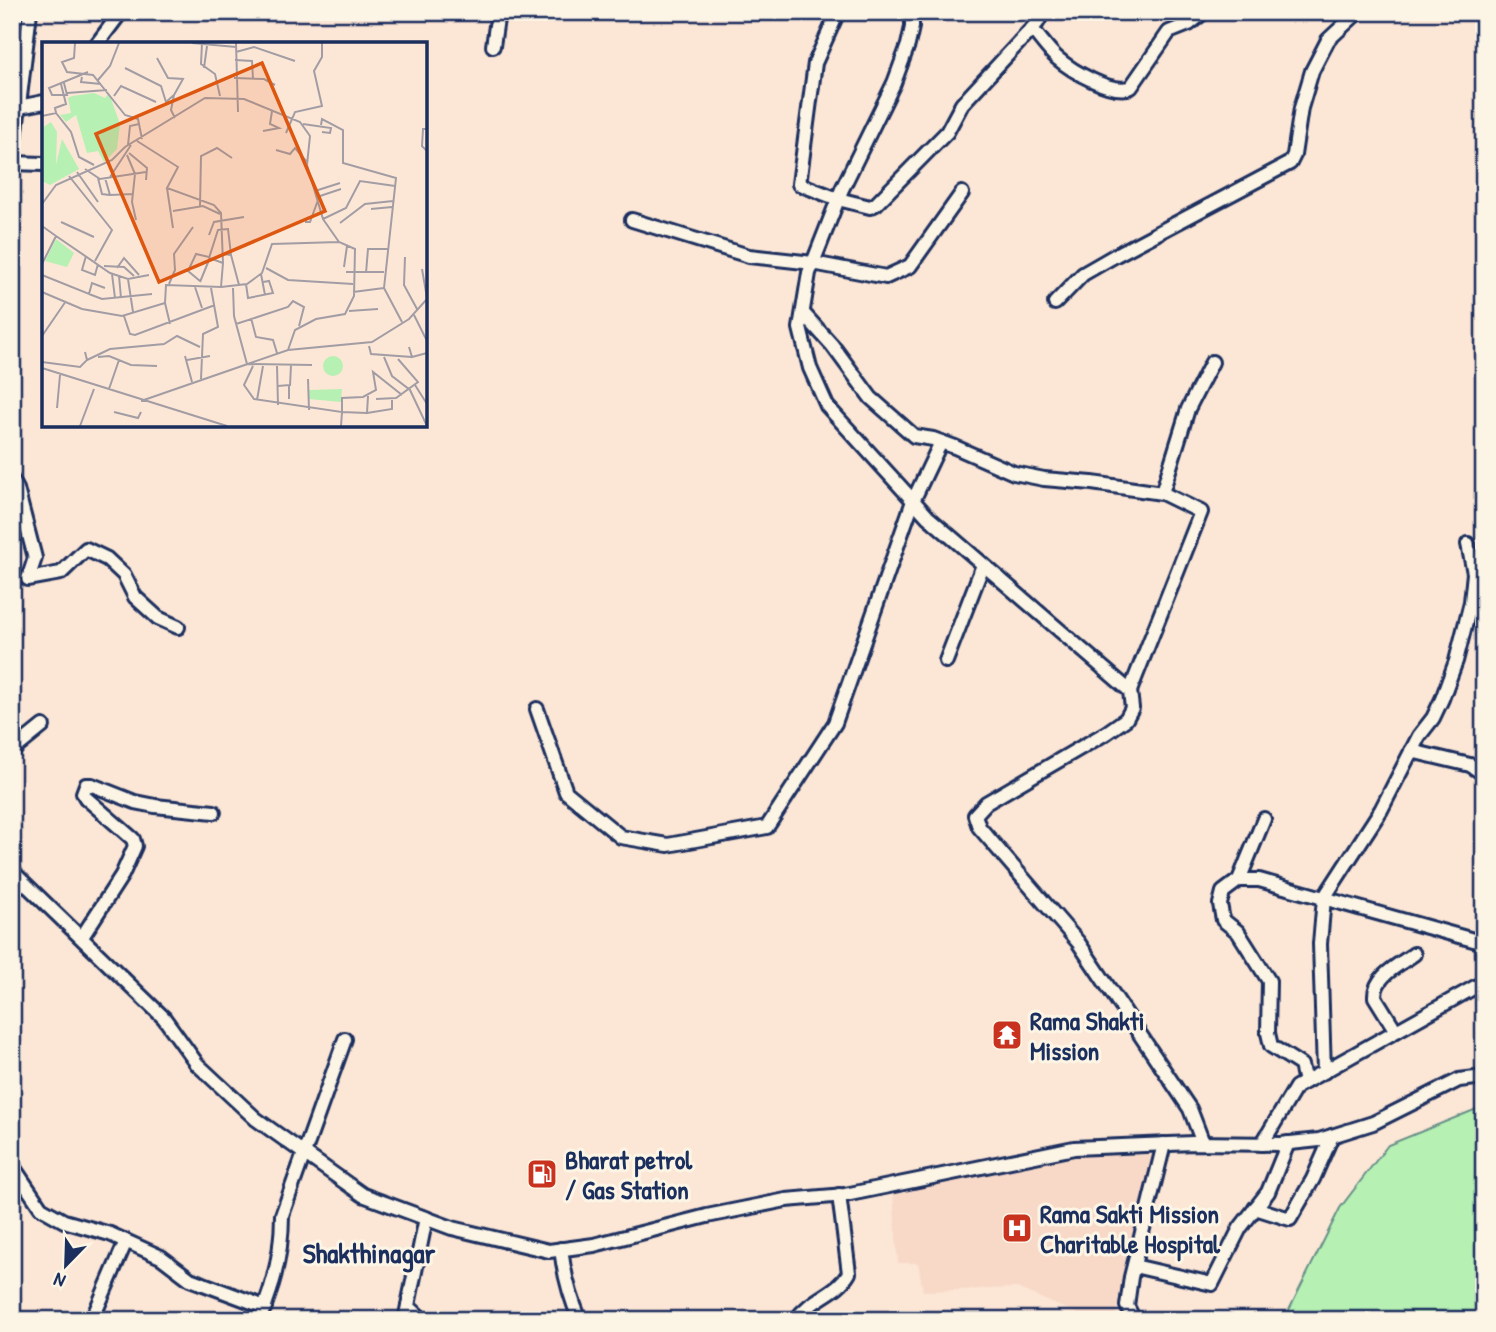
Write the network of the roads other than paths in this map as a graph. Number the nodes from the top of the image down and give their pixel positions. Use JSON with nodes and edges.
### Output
{"nodes":[{"id":1,"x":30,"y":12,"type":"edge"},
{"id":2,"x":121,"y":12,"type":"edge"},
{"id":3,"x":498,"y":12,"type":"edge"},
{"id":4,"x":838,"y":12,"type":"edge"},
{"id":5,"x":912,"y":12,"type":"edge"},
{"id":6,"x":1043,"y":12,"type":"edge"},
{"id":7,"x":1204,"y":12,"type":"edge"},
{"id":8,"x":1358,"y":12,"type":"edge"},
{"id":9,"x":1032,"y":29,"type":"junction"},
{"id":10,"x":98,"y":42,"type":"edge"},
{"id":11,"x":493,"y":46,"type":"dead end"},
{"id":12,"x":42,"y":102,"type":"edge"},
{"id":13,"x":19,"y":107,"type":"junction"},
{"id":14,"x":14,"y":136,"type":"edge"},
{"id":15,"x":12,"y":164,"type":"edge"},
{"id":16,"x":42,"y":164,"type":"edge"},
{"id":17,"x":962,"y":193,"type":"dead end"},
{"id":18,"x":838,"y":199,"type":"junction"},
{"id":19,"x":632,"y":220,"type":"dead end"},
{"id":20,"x":813,"y":263,"type":"junction"},
{"id":21,"x":1055,"y":303,"type":"dead end"},
{"id":22,"x":803,"y":313,"type":"junction"},
{"id":23,"x":1212,"y":362,"type":"dead end"},
{"id":24,"x":941,"y":442,"type":"junction"},
{"id":25,"x":12,"y":480,"type":"edge"},
{"id":26,"x":1162,"y":494,"type":"junction"},
{"id":27,"x":913,"y":500,"type":"junction"},
{"id":28,"x":1468,"y":544,"type":"dead end"},
{"id":29,"x":983,"y":565,"type":"junction"},
{"id":30,"x":178,"y":627,"type":"dead end"},
{"id":31,"x":946,"y":662,"type":"dead end"},
{"id":32,"x":1130,"y":691,"type":"junction"},
{"id":33,"x":537,"y":709,"type":"dead end"},
{"id":34,"x":43,"y":726,"type":"dead end"},
{"id":35,"x":12,"y":751,"type":"edge"},
{"id":36,"x":1411,"y":751,"type":"junction"},
{"id":37,"x":1484,"y":774,"type":"edge"},
{"id":38,"x":214,"y":811,"type":"dead end"},
{"id":39,"x":1264,"y":818,"type":"dead end"},
{"id":40,"x":12,"y":871,"type":"edge"},
{"id":41,"x":1239,"y":880,"type":"junction"},
{"id":42,"x":1324,"y":898,"type":"junction"},
{"id":43,"x":82,"y":937,"type":"junction"},
{"id":44,"x":1484,"y":943,"type":"edge"},
{"id":45,"x":1414,"y":954,"type":"dead end"},
{"id":46,"x":1484,"y":982,"type":"edge"},
{"id":47,"x":1396,"y":1031,"type":"junction"},
{"id":48,"x":345,"y":1039,"type":"dead end"},
{"id":49,"x":1324,"y":1072,"type":"junction"},
{"id":50,"x":1484,"y":1077,"type":"edge"},
{"id":51,"x":1305,"y":1082,"type":"junction"},
{"id":52,"x":1332,"y":1136,"type":"junction"},
{"id":53,"x":1203,"y":1143,"type":"junction"},
{"id":54,"x":1288,"y":1143,"type":"junction"},
{"id":55,"x":1164,"y":1144,"type":"junction"},
{"id":56,"x":1262,"y":1144,"type":"junction"},
{"id":57,"x":305,"y":1154,"type":"junction"},
{"id":58,"x":12,"y":1165,"type":"edge"},
{"id":59,"x":839,"y":1195,"type":"junction"},
{"id":60,"x":1255,"y":1208,"type":"junction"},
{"id":61,"x":426,"y":1218,"type":"junction"},
{"id":62,"x":126,"y":1241,"type":"junction"},
{"id":63,"x":561,"y":1250,"type":"junction"},
{"id":64,"x":1134,"y":1266,"type":"junction"},
{"id":65,"x":408,"y":1306,"type":"junction"},
{"id":66,"x":265,"y":1307,"type":"junction"},
{"id":67,"x":92,"y":1320,"type":"edge"},
{"id":68,"x":259,"y":1320,"type":"edge"},
{"id":69,"x":405,"y":1320,"type":"edge"},
{"id":70,"x":423,"y":1320,"type":"edge"},
{"id":71,"x":580,"y":1320,"type":"edge"},
{"id":72,"x":796,"y":1320,"type":"edge"},
{"id":73,"x":1134,"y":1320,"type":"edge"}],
"edges":[{"from":1,"to":13,"type":"street"},
{"from":2,"to":10,"type":"street"},
{"from":3,"to":11,"type":"street"},
{"from":4,"to":18,"type":"street"},
{"from":5,"to":18,"type":"street"},
{"from":6,"to":9,"type":"street"},
{"from":7,"to":9,"type":"street"},
{"from":8,"to":21,"type":"street"},
{"from":9,"to":18,"type":"street"},
{"from":12,"to":13,"type":"street"},
{"from":13,"to":14,"type":"street"},
{"from":14,"to":15,"type":"street"},
{"from":15,"to":16,"type":"street"},
{"from":17,"to":20,"type":"street"},
{"from":18,"to":20,"type":"street"},
{"from":19,"to":20,"type":"street"},
{"from":20,"to":22,"type":"street"},
{"from":22,"to":24,"type":"street"},
{"from":22,"to":27,"type":"street"},
{"from":23,"to":26,"type":"street"},
{"from":24,"to":26,"type":"street"},
{"from":24,"to":27,"type":"street"},
{"from":25,"to":30,"type":"street"},
{"from":26,"to":32,"type":"street"},
{"from":27,"to":29,"type":"street"},
{"from":27,"to":33,"type":"street"},
{"from":28,"to":36,"type":"street"},
{"from":29,"to":31,"type":"street"},
{"from":29,"to":32,"type":"street"},
{"from":32,"to":53,"type":"street"},
{"from":34,"to":35,"type":"street"},
{"from":36,"to":37,"type":"street"},
{"from":36,"to":42,"type":"street"},
{"from":38,"to":43,"type":"street"},
{"from":39,"to":41,"type":"street"},
{"from":40,"to":43,"type":"street"},
{"from":41,"to":42,"type":"street"},
{"from":41,"to":51,"type":"street"},
{"from":42,"to":44,"type":"street"},
{"from":42,"to":49,"type":"street"},
{"from":43,"to":57,"type":"street"},
{"from":45,"to":47,"type":"street"},
{"from":46,"to":47,"type":"street"},
{"from":47,"to":49,"type":"street"},
{"from":48,"to":57,"type":"street"},
{"from":49,"to":51,"type":"street"},
{"from":50,"to":52,"type":"street"},
{"from":51,"to":56,"type":"street"},
{"from":52,"to":54,"type":"street"},
{"from":52,"to":60,"type":"street"},
{"from":53,"to":55,"type":"street"},
{"from":53,"to":56,"type":"street"},
{"from":54,"to":56,"type":"street"},
{"from":54,"to":60,"type":"street"},
{"from":55,"to":59,"type":"street"},
{"from":55,"to":64,"type":"street"},
{"from":57,"to":61,"type":"street"},
{"from":57,"to":66,"type":"street"},
{"from":58,"to":62,"type":"street"},
{"from":59,"to":63,"type":"street"},
{"from":59,"to":72,"type":"street"},
{"from":60,"to":64,"type":"street"},
{"from":61,"to":63,"type":"street"},
{"from":61,"to":65,"type":"street"},
{"from":62,"to":66,"type":"street"},
{"from":62,"to":67,"type":"street"},
{"from":63,"to":71,"type":"street"},
{"from":64,"to":73,"type":"street"},
{"from":65,"to":69,"type":"street"},
{"from":65,"to":70,"type":"street"},
{"from":66,"to":68,"type":"street"}]}
